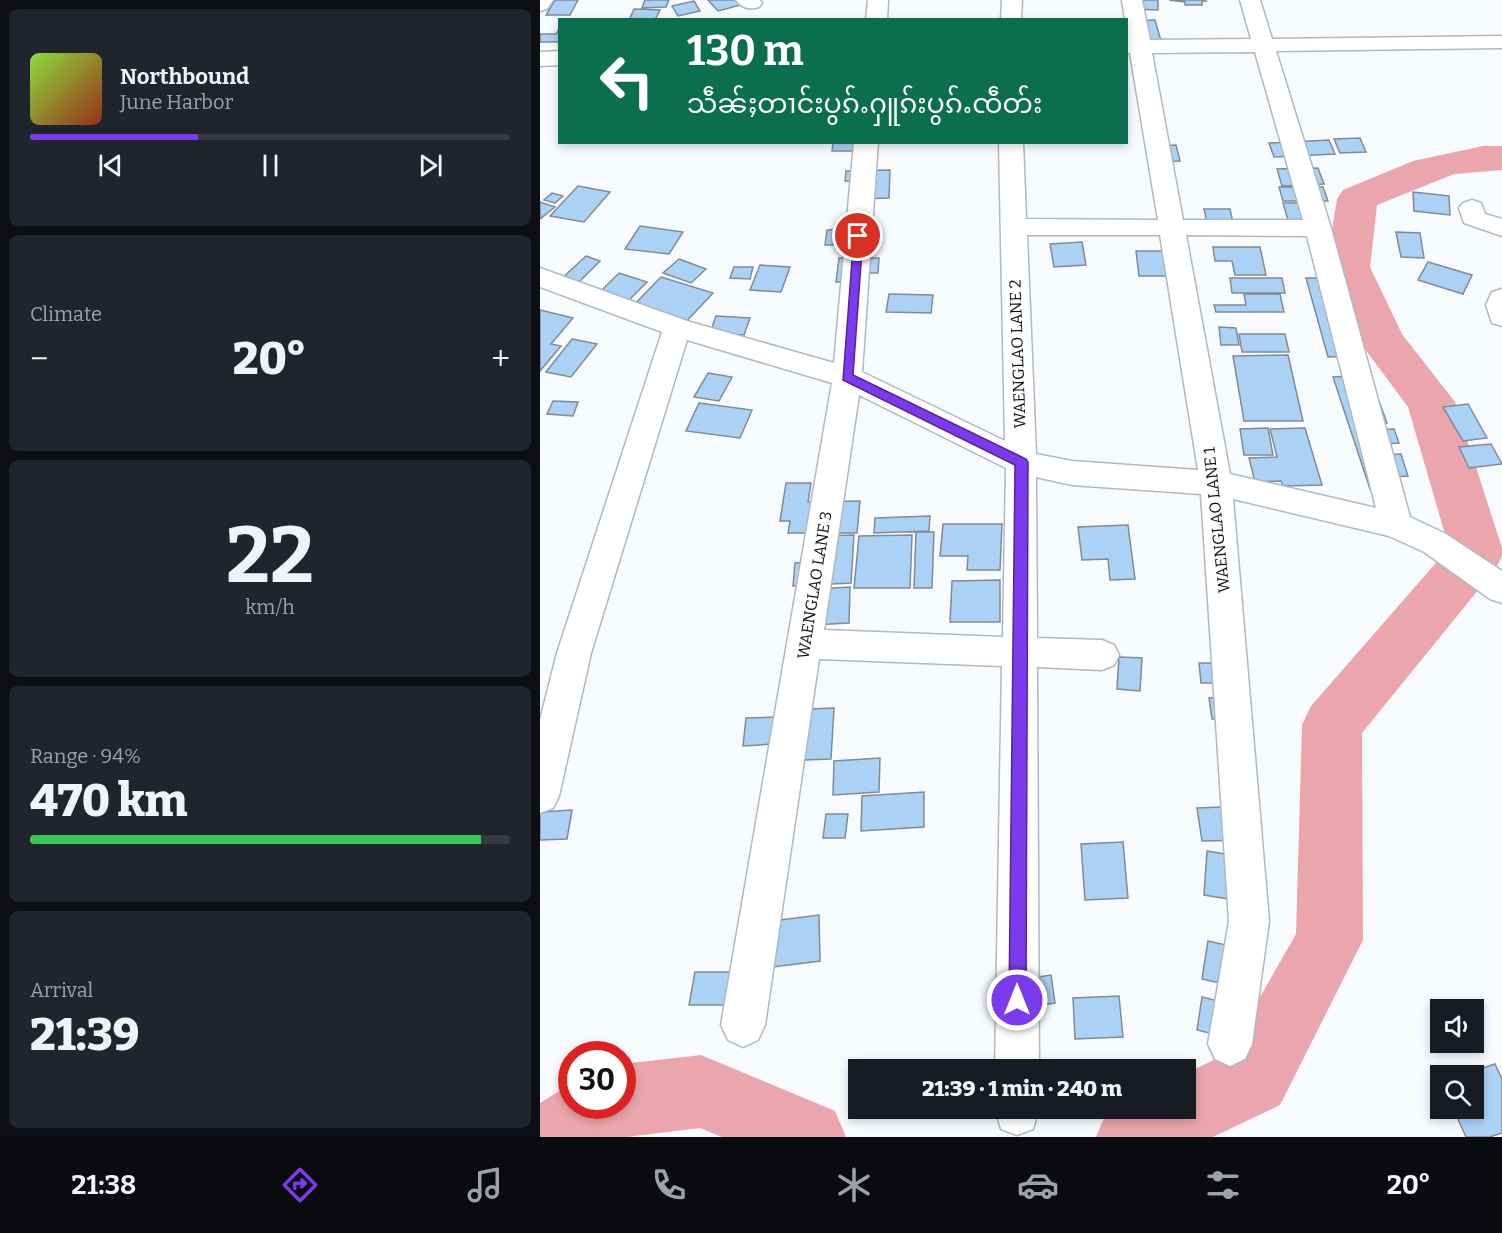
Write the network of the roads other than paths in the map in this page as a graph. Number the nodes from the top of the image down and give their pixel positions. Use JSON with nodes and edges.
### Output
{"nodes":[{"id":1,"x":543,"y":0,"type":"edge"},
{"id":2,"x":878,"y":0,"type":"edge"},
{"id":3,"x":1012,"y":0,"type":"edge"},
{"id":4,"x":1132,"y":0,"type":"edge"},
{"id":5,"x":1250,"y":0,"type":"edge"},
{"id":6,"x":540,"y":5,"type":"edge"},
{"id":7,"x":876,"y":18,"type":"edge"},
{"id":8,"x":1011,"y":18,"type":"edge"},
{"id":9,"x":1502,"y":42,"type":"edge"},
{"id":10,"x":1263,"y":43,"type":"junction"},
{"id":11,"x":1133,"y":47,"type":"edge"},
{"id":12,"x":558,"y":58,"type":"edge"},
{"id":13,"x":540,"y":59,"type":"edge"},
{"id":14,"x":866,"y":144,"type":"edge"},
{"id":15,"x":1011,"y":144,"type":"edge"},
{"id":16,"x":1472,"y":208,"type":"dead end"},
{"id":17,"x":1012,"y":226,"type":"junction"},
{"id":18,"x":1171,"y":228,"type":"junction"},
{"id":19,"x":1318,"y":228,"type":"junction"},
{"id":20,"x":1502,"y":228,"type":"edge"},
{"id":21,"x":540,"y":277,"type":"edge"},
{"id":22,"x":1502,"y":298,"type":"edge"},
{"id":23,"x":1502,"y":317,"type":"edge"},
{"id":24,"x":677,"y":328,"type":"junction"},
{"id":25,"x":847,"y":377,"type":"junction"},
{"id":26,"x":1021,"y":462,"type":"junction"},
{"id":27,"x":1216,"y":483,"type":"junction"},
{"id":28,"x":1396,"y":525,"type":"junction"},
{"id":29,"x":1502,"y":589,"type":"edge"},
{"id":30,"x":804,"y":644,"type":"junction"},
{"id":31,"x":1020,"y":654,"type":"junction"},
{"id":32,"x":1102,"y":655,"type":"dead end"},
{"id":33,"x":540,"y":796,"type":"edge"},
{"id":34,"x":743,"y":1025,"type":"dead end"},
{"id":35,"x":1230,"y":1044,"type":"dead end"},
{"id":36,"x":1017,"y":1059,"type":"edge"}],
"edges":[{"from":1,"to":6,"type":"street"},
{"from":2,"to":7,"type":"street"},
{"from":3,"to":8,"type":"street"},
{"from":4,"to":11,"type":"street","name":"WAENGLAO LANE 1"},
{"from":5,"to":10,"type":"street"},
{"from":9,"to":10,"type":"street"},
{"from":10,"to":11,"type":"street"},
{"from":10,"to":19,"type":"street"},
{"from":11,"to":18,"type":"street","name":"WAENGLAO LANE 1"},
{"from":12,"to":13,"type":"street"},
{"from":14,"to":25,"type":"street","name":"WAENGLAO LANE 3"},
{"from":15,"to":17,"type":"street","name":"WAENGLAO LANE 2"},
{"from":16,"to":20,"type":"street"},
{"from":17,"to":18,"type":"street"},
{"from":17,"to":26,"type":"street","name":"WAENGLAO LANE 2"},
{"from":18,"to":19,"type":"street"},
{"from":18,"to":27,"type":"street","name":"WAENGLAO LANE 1"},
{"from":19,"to":28,"type":"street"},
{"from":21,"to":24,"type":"street"},
{"from":22,"to":23,"type":"street"},
{"from":24,"to":25,"type":"street"},
{"from":24,"to":33,"type":"street"},
{"from":25,"to":26,"type":"street"},
{"from":25,"to":30,"type":"street","name":"WAENGLAO LANE 3"},
{"from":26,"to":27,"type":"street"},
{"from":26,"to":31,"type":"street","name":"WAENGLAO LANE 2"},
{"from":27,"to":28,"type":"street"},
{"from":27,"to":35,"type":"street","name":"WAENGLAO LANE 1"},
{"from":28,"to":29,"type":"street"},
{"from":30,"to":31,"type":"street"},
{"from":30,"to":34,"type":"street","name":"WAENGLAO LANE 3"},
{"from":31,"to":32,"type":"street"},
{"from":31,"to":36,"type":"street","name":"WAENGLAO LANE 2"}]}
